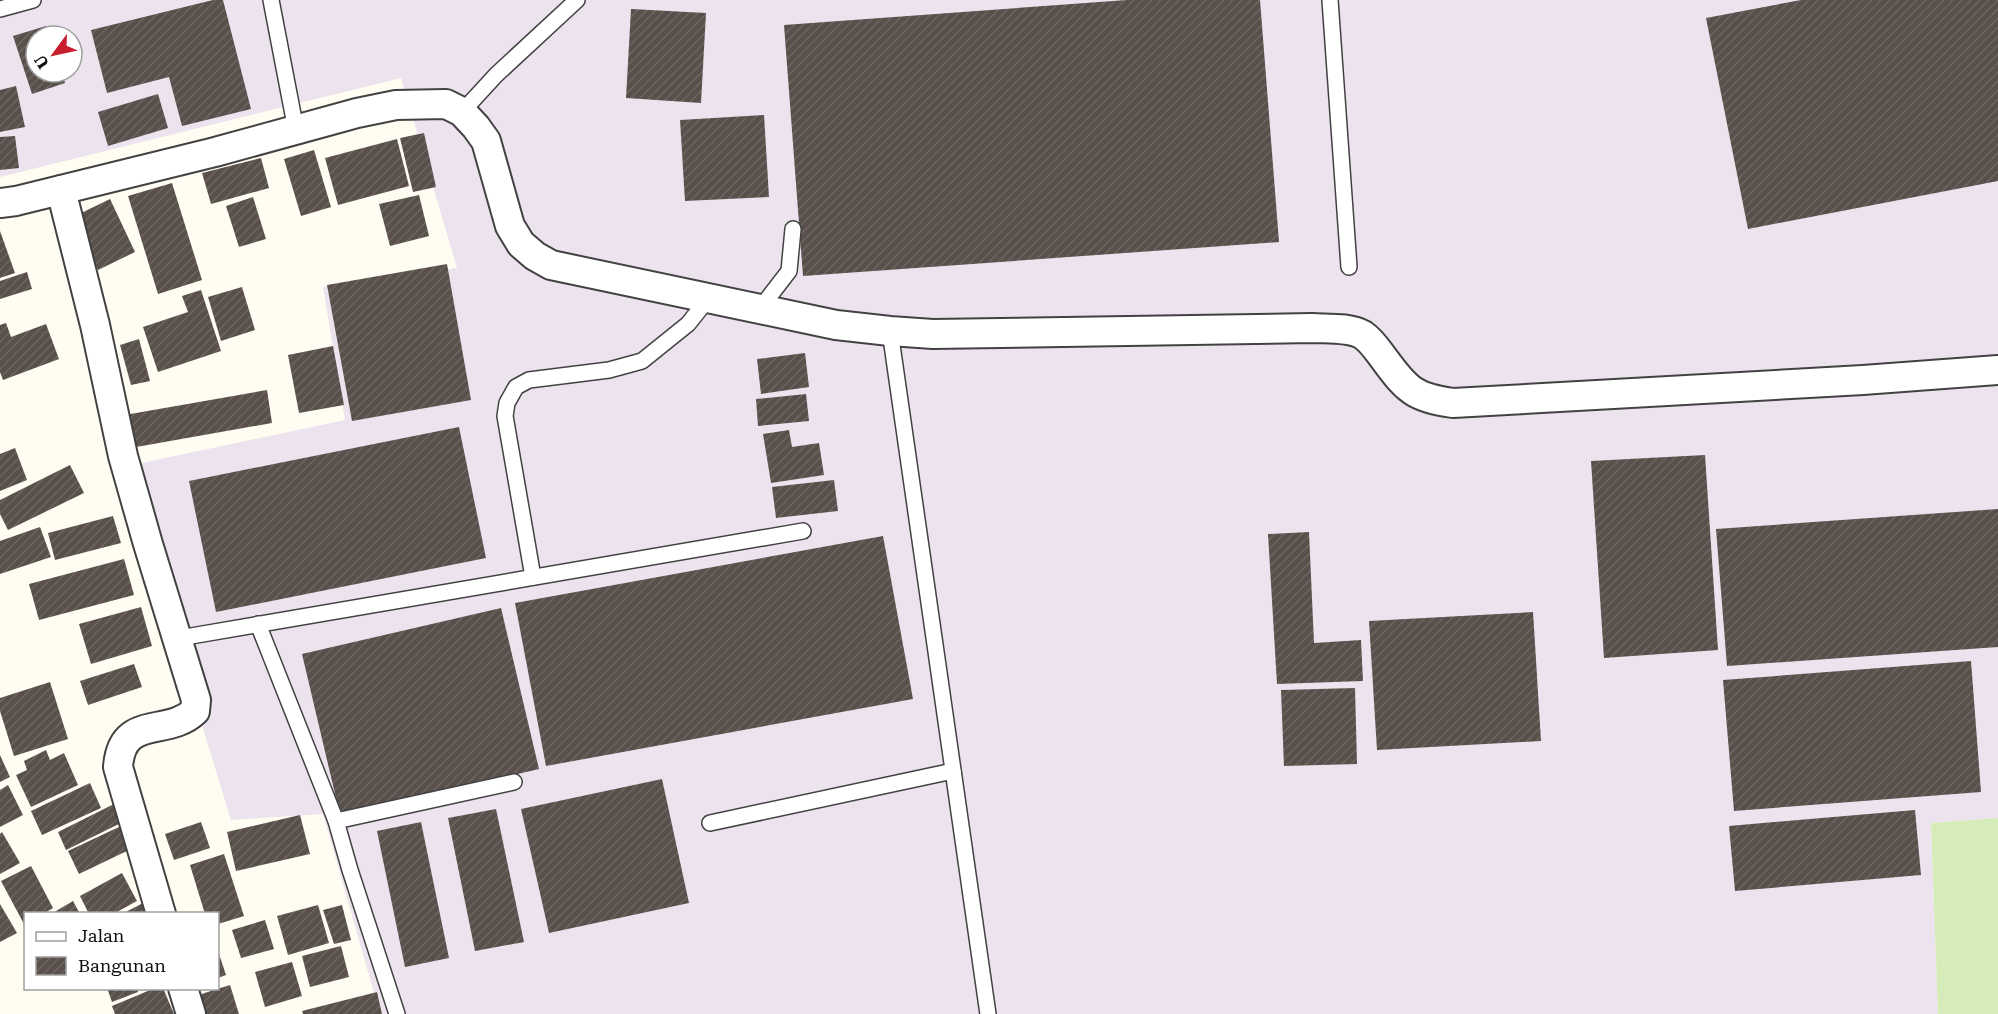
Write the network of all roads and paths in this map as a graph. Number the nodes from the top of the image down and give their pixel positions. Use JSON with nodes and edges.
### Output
{"nodes":[{"id":1,"x":33,"y":0,"type":"edge"},
{"id":2,"x":271,"y":0,"type":"edge"},
{"id":3,"x":577,"y":0,"type":"edge"},
{"id":4,"x":1330,"y":0,"type":"edge"},
{"id":5,"x":0,"y":9,"type":"edge"},
{"id":6,"x":462,"y":112,"type":"junction"},
{"id":7,"x":296,"y":130,"type":"junction"},
{"id":8,"x":61,"y":190,"type":"junction"},
{"id":9,"x":0,"y":203,"type":"edge"},
{"id":10,"x":793,"y":229,"type":"dead end"},
{"id":11,"x":1349,"y":267,"type":"dead end"},
{"id":12,"x":708,"y":299,"type":"junction"},
{"id":13,"x":759,"y":310,"type":"junction"},
{"id":14,"x":890,"y":331,"type":"junction"},
{"id":15,"x":1998,"y":370,"type":"edge"},
{"id":16,"x":802,"y":531,"type":"dead end"},
{"id":17,"x":533,"y":577,"type":"junction"},
{"id":18,"x":258,"y":624,"type":"junction"},
{"id":19,"x":191,"y":636,"type":"dead end"},
{"id":20,"x":953,"y":771,"type":"junction"},
{"id":21,"x":514,"y":782,"type":"dead end"},
{"id":22,"x":336,"y":821,"type":"junction"},
{"id":23,"x":711,"y":823,"type":"dead end"},
{"id":24,"x":160,"y":912,"type":"edge"},
{"id":25,"x":184,"y":990,"type":"edge"},
{"id":26,"x":191,"y":1014,"type":"edge"},
{"id":27,"x":397,"y":1014,"type":"edge"},
{"id":28,"x":988,"y":1014,"type":"edge"}],
"edges":[{"from":1,"to":5,"type":"lane"},
{"from":2,"to":7,"type":"lane"},
{"from":3,"to":6,"type":"lane"},
{"from":4,"to":11,"type":"lane"},
{"from":6,"to":7,"type":"street"},
{"from":6,"to":12,"type":"street"},
{"from":7,"to":8,"type":"street"},
{"from":8,"to":9,"type":"street"},
{"from":8,"to":24,"type":"street"},
{"from":10,"to":13,"type":"lane"},
{"from":12,"to":13,"type":"street"},
{"from":12,"to":17,"type":"lane"},
{"from":13,"to":14,"type":"street"},
{"from":14,"to":15,"type":"street"},
{"from":14,"to":20,"type":"lane"},
{"from":16,"to":17,"type":"lane"},
{"from":17,"to":18,"type":"lane"},
{"from":18,"to":19,"type":"lane"},
{"from":18,"to":22,"type":"lane"},
{"from":20,"to":23,"type":"lane"},
{"from":20,"to":28,"type":"lane"},
{"from":21,"to":22,"type":"lane"},
{"from":22,"to":27,"type":"lane"},
{"from":25,"to":26,"type":"street"}]}
